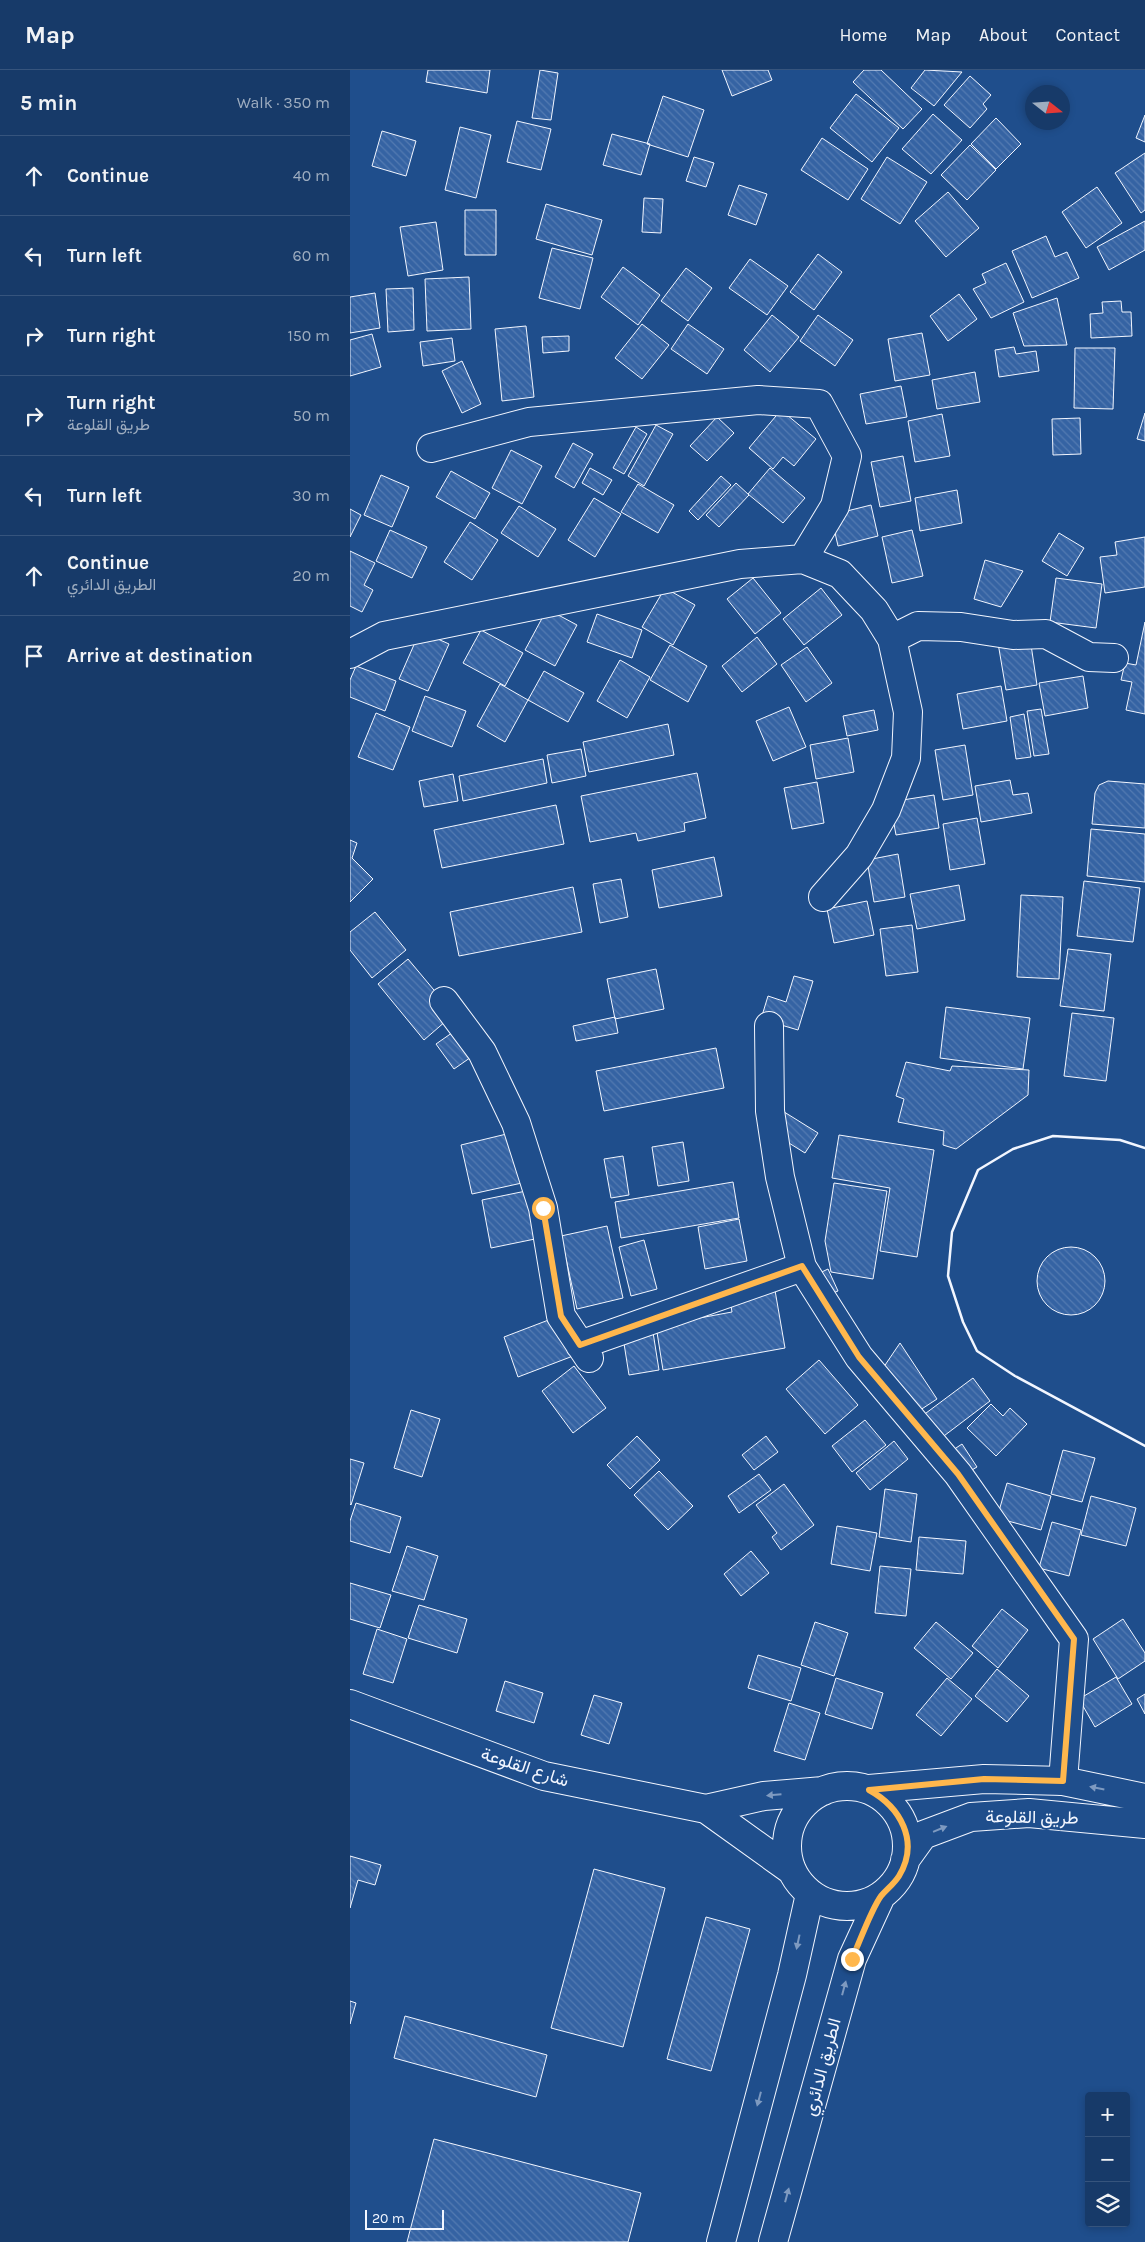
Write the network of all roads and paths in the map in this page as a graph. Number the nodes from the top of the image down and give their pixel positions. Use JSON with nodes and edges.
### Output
{"nodes":[{"id":1,"x":431,"y":448,"type":"dead end"},
{"id":2,"x":803,"y":559,"type":"junction"},
{"id":3,"x":892,"y":639,"type":"junction"},
{"id":4,"x":350,"y":654,"type":"edge"},
{"id":5,"x":1114,"y":658,"type":"dead end"},
{"id":6,"x":823,"y":897,"type":"dead end"},
{"id":7,"x":444,"y":1001,"type":"dead end"},
{"id":8,"x":769,"y":1026,"type":"dead end"},
{"id":9,"x":802,"y":1266,"type":"junction"},
{"id":10,"x":350,"y":1704,"type":"edge"},
{"id":11,"x":1063,"y":1781,"type":"junction"},
{"id":12,"x":869,"y":1790,"type":"junction"},
{"id":13,"x":823,"y":1791,"type":"junction"},
{"id":14,"x":1145,"y":1798,"type":"edge"},
{"id":15,"x":706,"y":1809,"type":"junction"},
{"id":16,"x":1145,"y":1824,"type":"edge"},
{"id":17,"x":905,"y":1860,"type":"junction"},
{"id":18,"x":791,"y":1870,"type":"junction"},
{"id":19,"x":810,"y":1894,"type":"junction"},
{"id":20,"x":881,"y":1896,"type":"junction"},
{"id":21,"x":722,"y":2242,"type":"edge"},
{"id":22,"x":774,"y":2242,"type":"edge"}],
"edges":[{"from":1,"to":2,"type":"street"},
{"from":2,"to":3,"type":"street"},
{"from":2,"to":4,"type":"street"},
{"from":3,"to":5,"type":"street"},
{"from":3,"to":6,"type":"street"},
{"from":7,"to":9,"type":"street"},
{"from":8,"to":9,"type":"street"},
{"from":9,"to":11,"type":"street"},
{"from":10,"to":15,"type":"street","name":"شارع القلوعة"},
{"from":11,"to":12,"type":"street","name":"طريق القلوعة"},
{"from":14,"to":11,"type":"street","name":"طريق القلوعة","one_way":true},
{"from":12,"to":13,"type":"street"},
{"from":12,"to":17,"type":"street"},
{"from":13,"to":15,"type":"street","one_way":true},
{"from":13,"to":18,"type":"street"},
{"from":15,"to":18,"type":"street"},
{"from":17,"to":16,"type":"street","name":"طريق القلوعة","one_way":true},
{"from":17,"to":20,"type":"street"},
{"from":18,"to":19,"type":"street"},
{"from":19,"to":20,"type":"street"},
{"from":19,"to":21,"type":"street","one_way":true},
{"from":22,"to":20,"type":"street","name":"الطريق الدائري","one_way":true}]}
